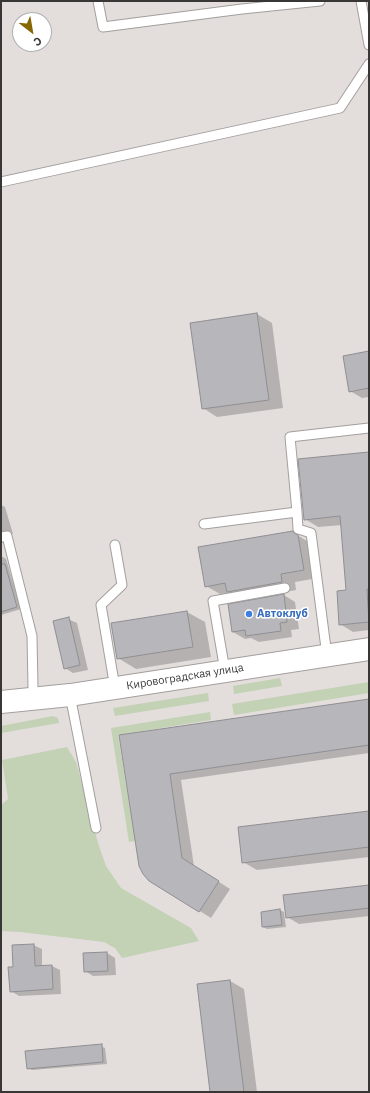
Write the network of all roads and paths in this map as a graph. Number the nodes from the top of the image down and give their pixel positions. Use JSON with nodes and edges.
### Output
{"nodes":[{"id":1,"x":98,"y":1,"type":"edge"},
{"id":2,"x":320,"y":1,"type":"edge"},
{"id":3,"x":361,"y":1,"type":"edge"},
{"id":4,"x":369,"y":45,"type":"edge"},
{"id":5,"x":369,"y":64,"type":"edge"},
{"id":6,"x":1,"y":182,"type":"edge"},
{"id":7,"x":369,"y":428,"type":"edge"},
{"id":8,"x":297,"y":512,"type":"junction"},
{"id":9,"x":204,"y":524,"type":"dead end"},
{"id":10,"x":1,"y":537,"type":"edge"},
{"id":11,"x":115,"y":546,"type":"dead end"},
{"id":12,"x":285,"y":588,"type":"dead end"},
{"id":13,"x":369,"y":649,"type":"edge"},
{"id":14,"x":327,"y":656,"type":"junction"},
{"id":15,"x":225,"y":671,"type":"junction"},
{"id":16,"x":115,"y":688,"type":"junction"},
{"id":17,"x":70,"y":695,"type":"junction"},
{"id":18,"x":36,"y":698,"type":"junction"},
{"id":19,"x":1,"y":702,"type":"edge"},
{"id":20,"x":96,"y":828,"type":"dead end"}],
"edges":[{"from":1,"to":2,"type":"lane"},
{"from":3,"to":4,"type":"lane"},
{"from":5,"to":6,"type":"lane"},
{"from":7,"to":8,"type":"lane"},
{"from":8,"to":9,"type":"lane"},
{"from":8,"to":14,"type":"lane"},
{"from":10,"to":18,"type":"lane"},
{"from":11,"to":16,"type":"lane"},
{"from":12,"to":15,"type":"lane"},
{"from":13,"to":14,"type":"street","name":"Кировоградская улица"},
{"from":14,"to":15,"type":"street","name":"Кировоградская улица"},
{"from":15,"to":16,"type":"street","name":"Кировоградская улица"},
{"from":16,"to":17,"type":"street","name":"Кировоградская улица"},
{"from":17,"to":18,"type":"street","name":"Кировоградская улица"},
{"from":17,"to":20,"type":"lane"},
{"from":18,"to":19,"type":"street","name":"Кировоградская улица"}]}
